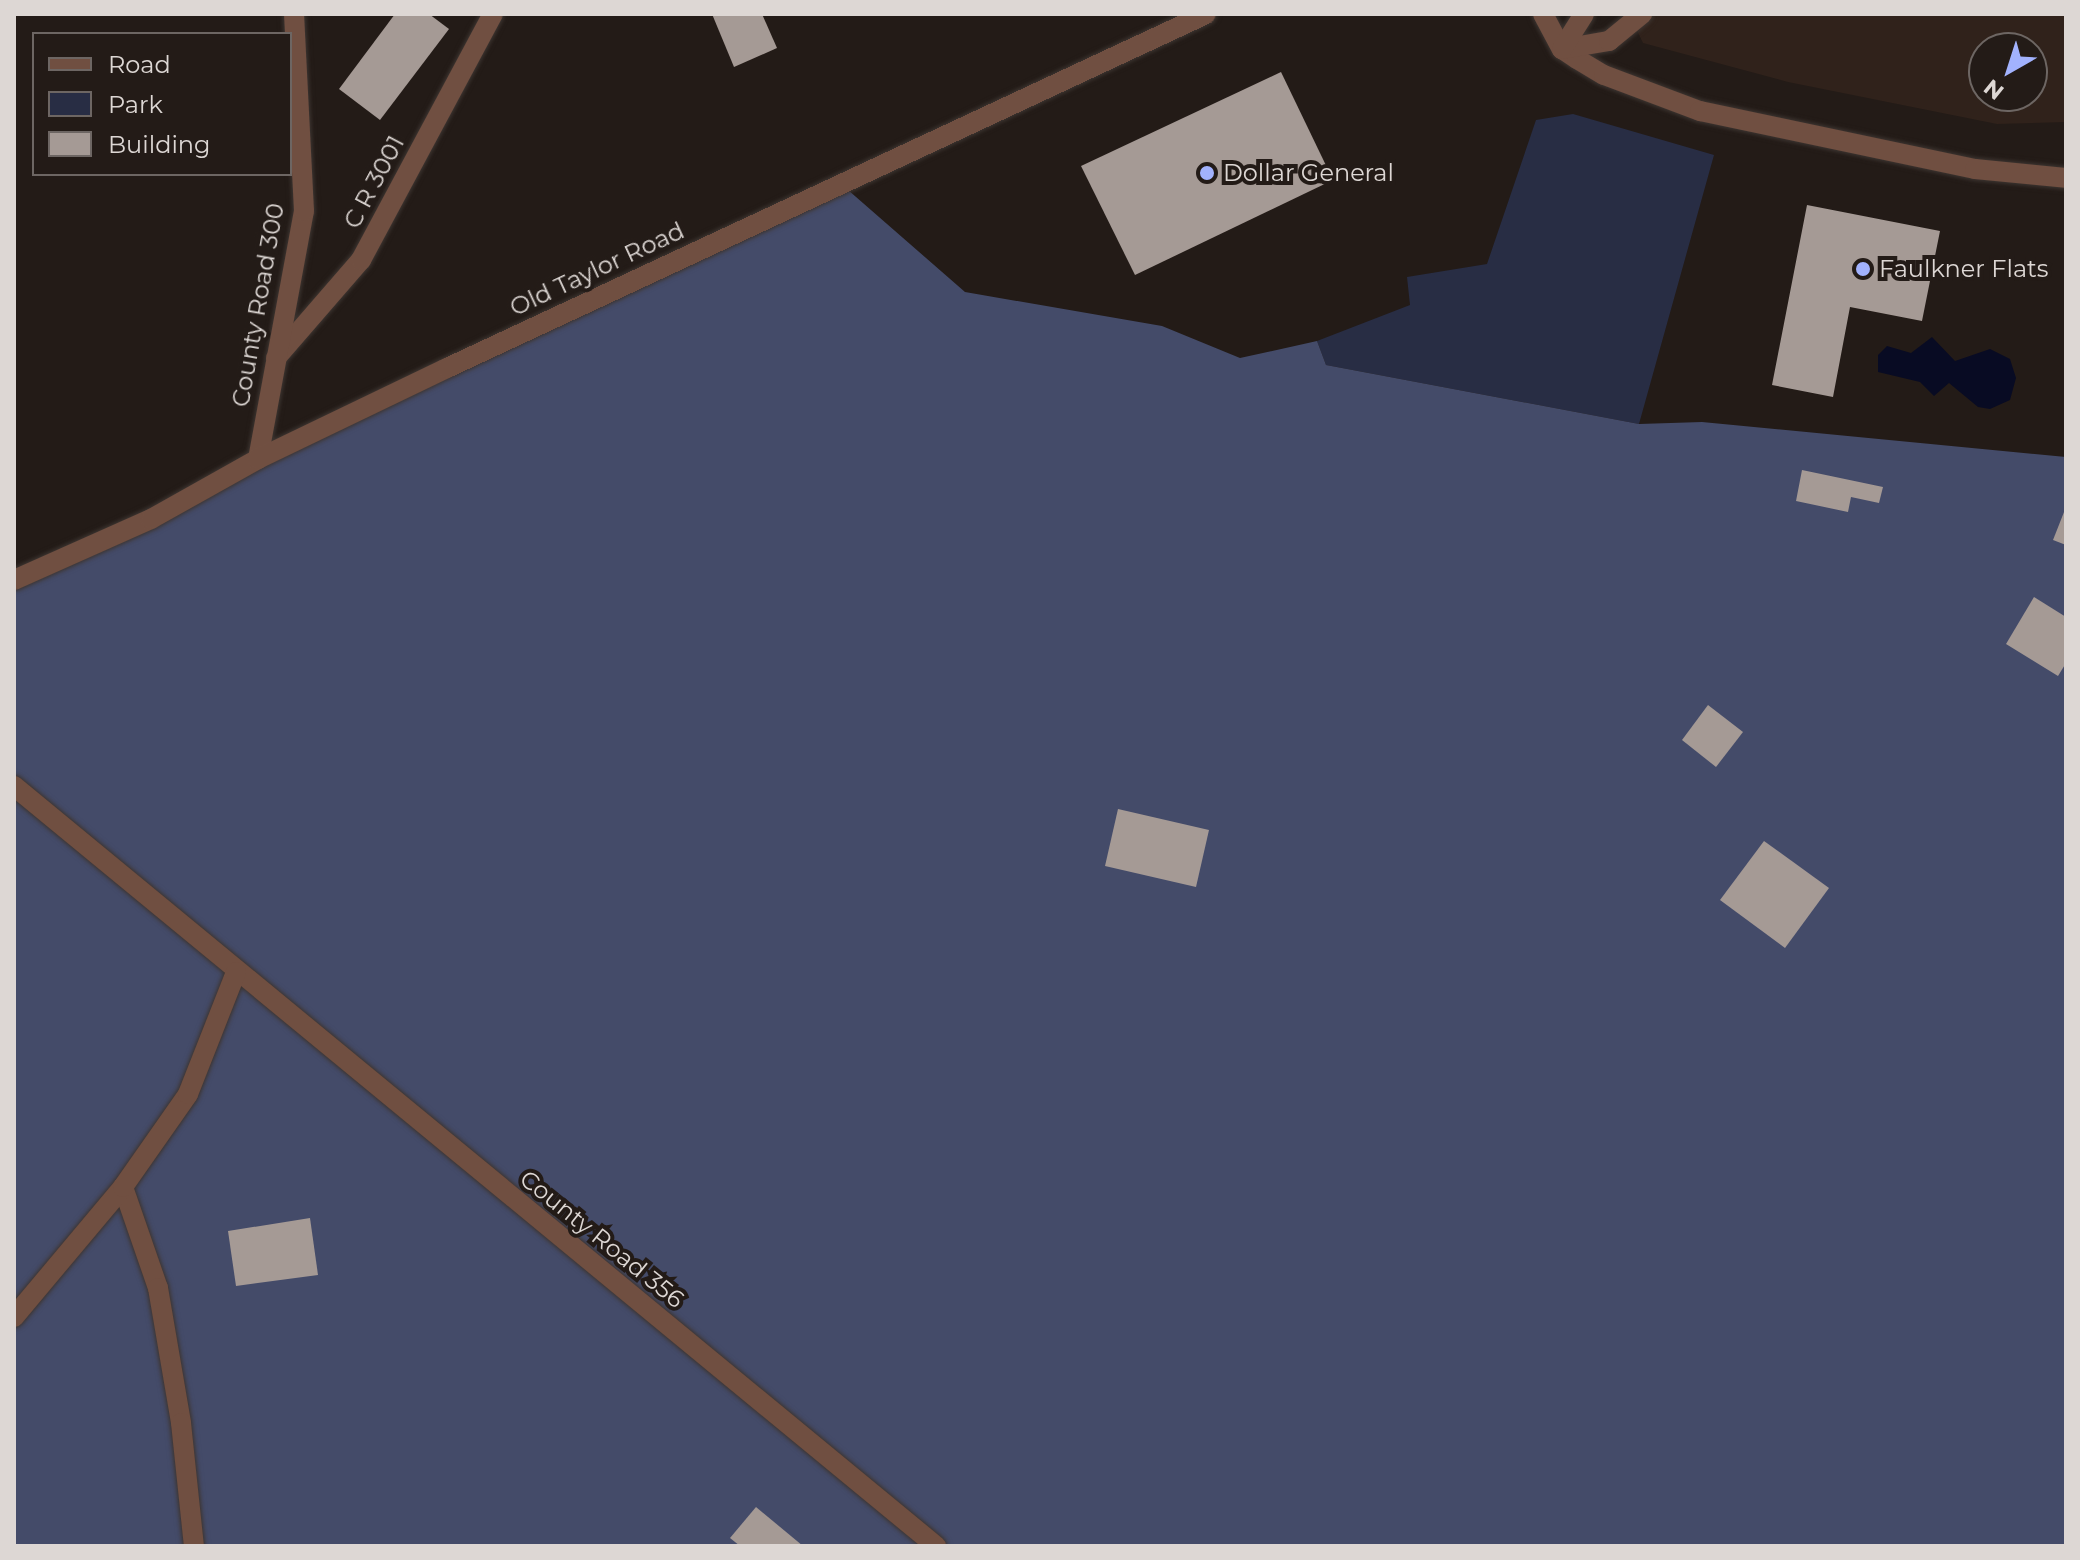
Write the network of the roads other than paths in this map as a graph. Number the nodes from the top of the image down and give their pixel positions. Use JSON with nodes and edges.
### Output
{"nodes":[{"id":1,"x":294,"y":14,"type":"edge"},
{"id":2,"x":493,"y":14,"type":"edge"},
{"id":3,"x":1206,"y":14,"type":"edge"},
{"id":4,"x":1543,"y":14,"type":"edge"},
{"id":5,"x":1584,"y":14,"type":"edge"},
{"id":6,"x":1642,"y":14,"type":"edge"},
{"id":7,"x":1562,"y":49,"type":"junction"},
{"id":8,"x":2066,"y":178,"type":"edge"},
{"id":9,"x":276,"y":358,"type":"junction"},
{"id":10,"x":258,"y":459,"type":"junction"},
{"id":11,"x":14,"y":580,"type":"edge"},
{"id":12,"x":14,"y":786,"type":"edge"},
{"id":13,"x":236,"y":972,"type":"junction"},
{"id":14,"x":123,"y":1187,"type":"junction"},
{"id":15,"x":14,"y":1317,"type":"edge"},
{"id":16,"x":194,"y":1546,"type":"edge"},
{"id":17,"x":936,"y":1546,"type":"edge"}],
"edges":[{"from":1,"to":9,"type":"street","name":"County Road 300"},
{"from":2,"to":9,"type":"street","name":"C R 3001"},
{"from":3,"to":10,"type":"street","name":"Old Taylor Road"},
{"from":4,"to":7,"type":"street"},
{"from":5,"to":7,"type":"street"},
{"from":6,"to":7,"type":"street"},
{"from":7,"to":8,"type":"street"},
{"from":9,"to":10,"type":"street","name":"County Road 300"},
{"from":10,"to":11,"type":"street","name":"Old Taylor Road"},
{"from":12,"to":13,"type":"street","name":"County Road 356"},
{"from":13,"to":14,"type":"street"},
{"from":13,"to":17,"type":"street","name":"County Road 356"},
{"from":14,"to":15,"type":"street"},
{"from":14,"to":16,"type":"street"}]}
